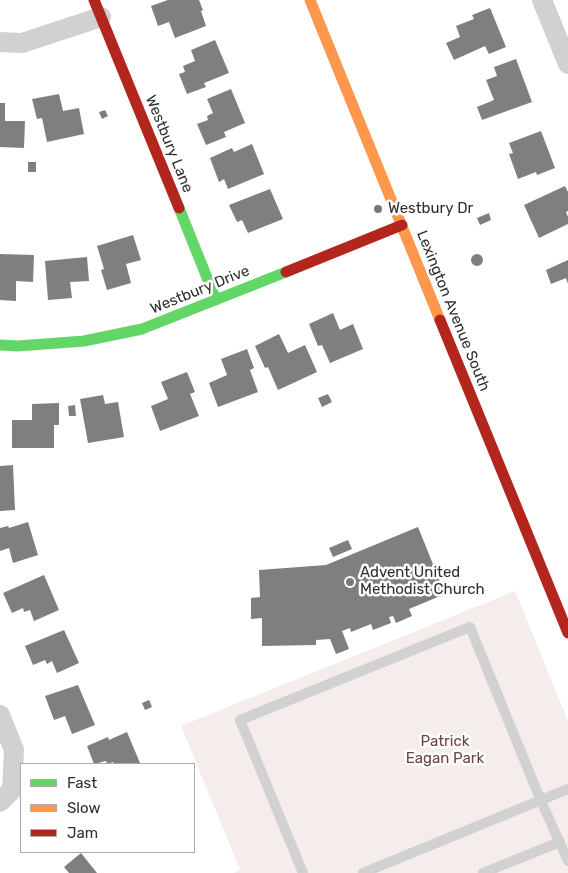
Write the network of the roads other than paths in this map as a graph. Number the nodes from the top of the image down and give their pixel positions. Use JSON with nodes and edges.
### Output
{"nodes":[{"id":1,"x":310,"y":0,"type":"edge"},
{"id":2,"x":542,"y":0,"type":"edge"},
{"id":3,"x":98,"y":8,"type":"edge"},
{"id":4,"x":0,"y":42,"type":"edge"},
{"id":5,"x":568,"y":64,"type":"edge"},
{"id":6,"x":402,"y":224,"type":"junction"},
{"id":7,"x":216,"y":300,"type":"junction"},
{"id":8,"x":0,"y":345,"type":"edge"},
{"id":9,"x":568,"y":633,"type":"edge"},
{"id":10,"x":0,"y":715,"type":"edge"},
{"id":11,"x":568,"y":789,"type":"edge"},
{"id":12,"x":541,"y":801,"type":"junction"},
{"id":13,"x":0,"y":802,"type":"edge"},
{"id":14,"x":560,"y":842,"type":"junction"},
{"id":15,"x":568,"y":861,"type":"edge"},
{"id":16,"x":303,"y":873,"type":"edge"},
{"id":17,"x":363,"y":873,"type":"edge"},
{"id":18,"x":483,"y":873,"type":"edge"}],
"edges":[{"from":1,"to":6,"type":"street","name":"Lexington Avenue South"},
{"from":2,"to":5,"type":"street"},
{"from":3,"to":4,"type":"street"},
{"from":3,"to":7,"type":"street","name":"Westbury Lane"},
{"from":6,"to":7,"type":"street","name":"Westbury Drive"},
{"from":6,"to":9,"type":"street","name":"Lexington Avenue South"},
{"from":7,"to":8,"type":"street","name":"Westbury Drive"},
{"from":10,"to":13,"type":"street"},
{"from":11,"to":12,"type":"lane"},
{"from":12,"to":14,"type":"lane"},
{"from":12,"to":16,"type":"lane"},
{"from":12,"to":17,"type":"lane"},
{"from":14,"to":15,"type":"lane"},
{"from":14,"to":18,"type":"lane"}]}
